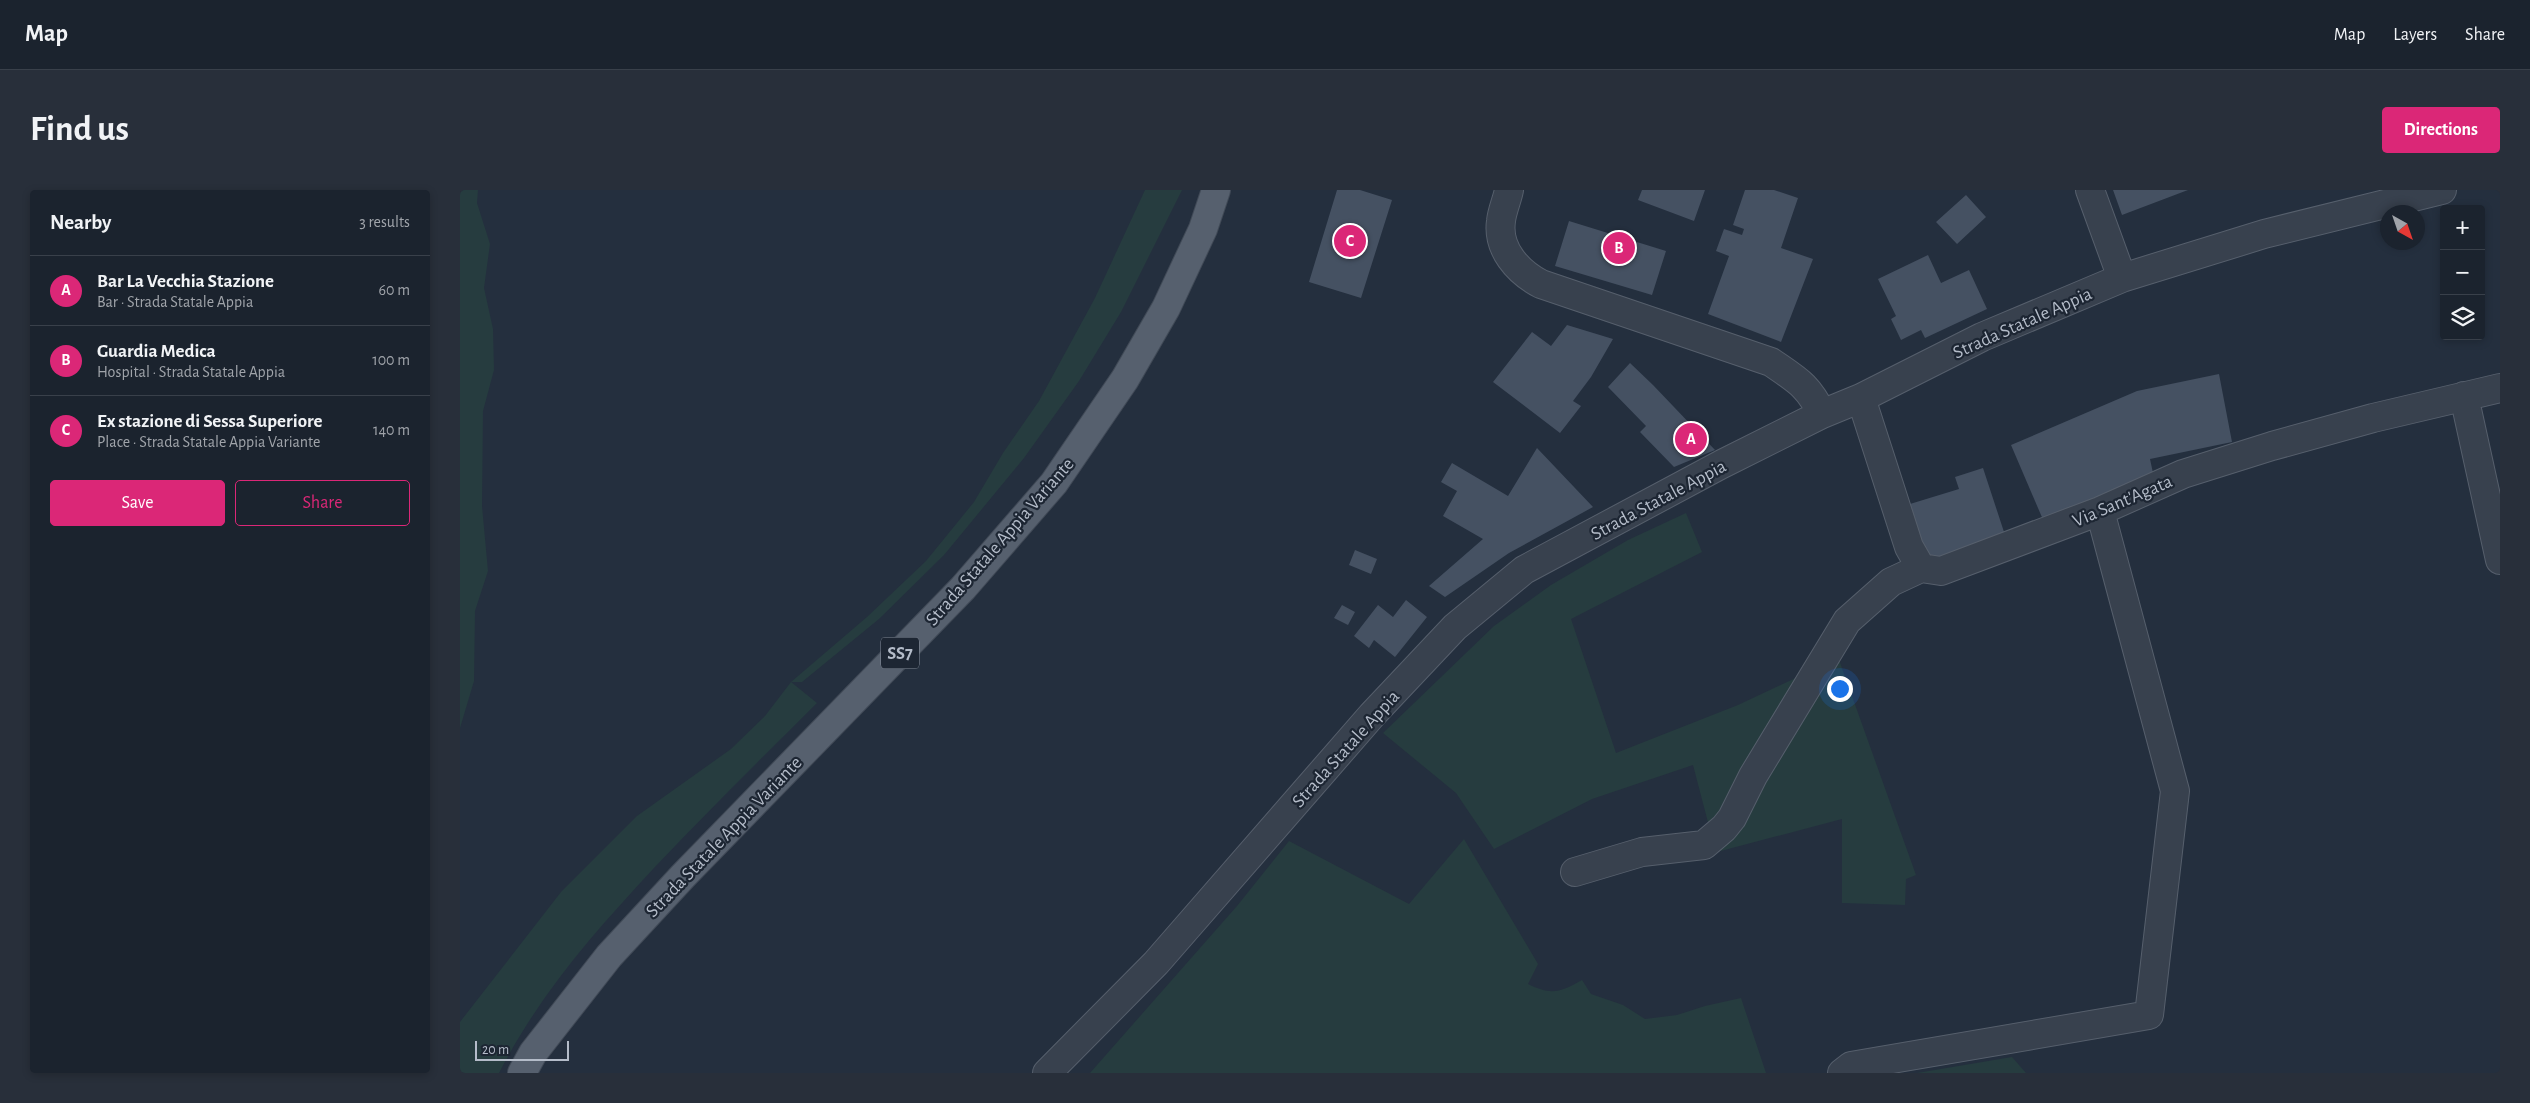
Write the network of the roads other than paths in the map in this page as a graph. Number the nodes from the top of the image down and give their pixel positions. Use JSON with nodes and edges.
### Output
{"nodes":[{"id":1,"x":1216,"y":190,"type":"edge"},
{"id":2,"x":1509,"y":190,"type":"edge"},
{"id":3,"x":2090,"y":190,"type":"edge"},
{"id":4,"x":2442,"y":190,"type":"edge"},
{"id":5,"x":2122,"y":278,"type":"junction"},
{"id":6,"x":2500,"y":388,"type":"edge"},
{"id":7,"x":2464,"y":396,"type":"junction"},
{"id":8,"x":1861,"y":398,"type":"junction"},
{"id":9,"x":1822,"y":414,"type":"junction"},
{"id":10,"x":2100,"y":511,"type":"junction"},
{"id":11,"x":2500,"y":560,"type":"edge"},
{"id":12,"x":1921,"y":568,"type":"junction"},
{"id":13,"x":1574,"y":872,"type":"dead end"},
{"id":14,"x":522,"y":1073,"type":"edge"},
{"id":15,"x":1047,"y":1073,"type":"edge"},
{"id":16,"x":1842,"y":1073,"type":"edge"}],
"edges":[{"from":1,"to":14,"type":"main road","name":"Strada Statale Appia Variante","number":"SS7"},
{"from":2,"to":9,"type":"street"},
{"from":3,"to":5,"type":"street"},
{"from":4,"to":5,"type":"street","name":"Strada Statale Appia"},
{"from":5,"to":8,"type":"street","name":"Strada Statale Appia"},
{"from":6,"to":7,"type":"street","name":"Via Sant'Agata"},
{"from":7,"to":10,"type":"street","name":"Via Sant'Agata"},
{"from":7,"to":11,"type":"street"},
{"from":8,"to":9,"type":"street","name":"Strada Statale Appia"},
{"from":8,"to":12,"type":"street"},
{"from":9,"to":15,"type":"street","name":"Strada Statale Appia"},
{"from":10,"to":12,"type":"street","name":"Via Sant'Agata"},
{"from":10,"to":16,"type":"street"},
{"from":12,"to":13,"type":"street"}]}
